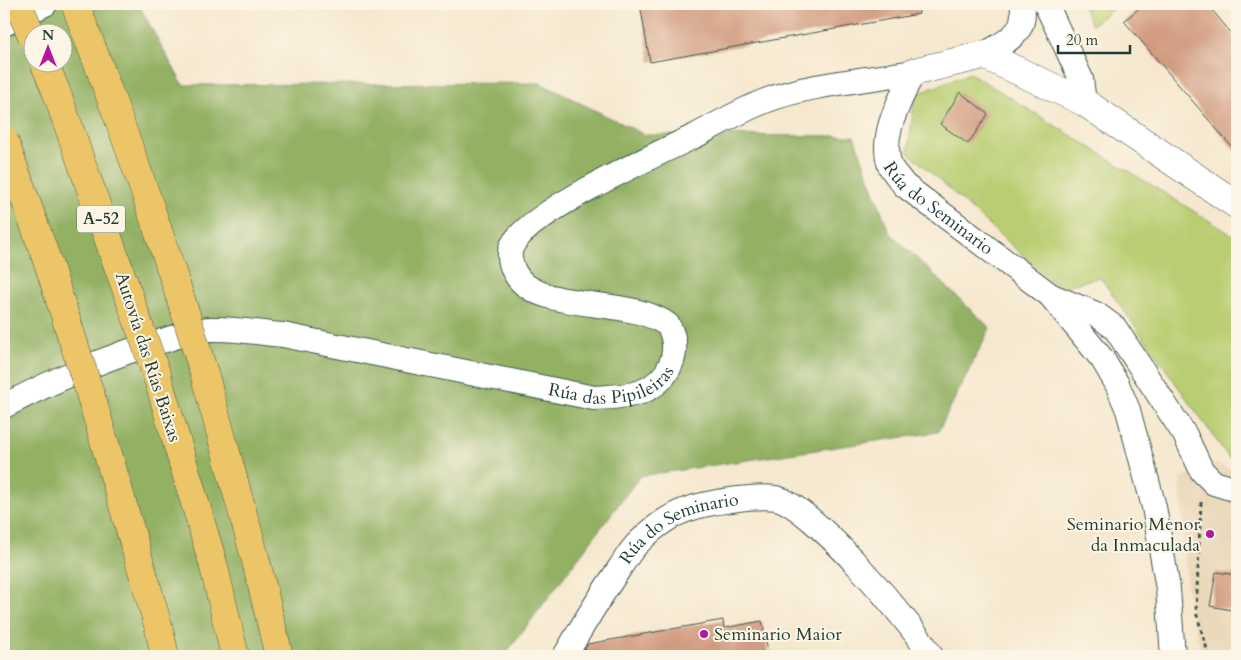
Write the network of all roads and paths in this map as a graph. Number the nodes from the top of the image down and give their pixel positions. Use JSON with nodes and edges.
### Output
{"nodes":[{"id":1,"x":18,"y":4,"type":"edge"},
{"id":2,"x":45,"y":4,"type":"edge"},
{"id":3,"x":75,"y":4,"type":"edge"},
{"id":4,"x":1022,"y":4,"type":"edge"},
{"id":5,"x":1046,"y":4,"type":"edge"},
{"id":6,"x":26,"y":22,"type":"edge"},
{"id":7,"x":4,"y":24,"type":"edge"},
{"id":8,"x":984,"y":55,"type":"junction"},
{"id":9,"x":48,"y":72,"type":"edge"},
{"id":10,"x":913,"y":72,"type":"junction"},
{"id":11,"x":1084,"y":102,"type":"junction"},
{"id":12,"x":4,"y":140,"type":"edge"},
{"id":13,"x":1237,"y":205,"type":"edge"},
{"id":14,"x":1050,"y":295,"type":"junction"},
{"id":15,"x":4,"y":406,"type":"edge"},
{"id":16,"x":1202,"y":471,"type":"junction"},
{"id":17,"x":1237,"y":490,"type":"edge"},
{"id":18,"x":165,"y":656,"type":"edge"},
{"id":19,"x":235,"y":656,"type":"edge"},
{"id":20,"x":279,"y":656,"type":"edge"},
{"id":21,"x":565,"y":656,"type":"edge"},
{"id":22,"x":931,"y":656,"type":"edge"},
{"id":23,"x":1174,"y":656,"type":"edge"},
{"id":24,"x":1209,"y":656,"type":"edge"}],
"edges":[{"from":1,"to":6,"type":"highway","bridge":true},
{"from":2,"to":7,"type":"street"},
{"from":3,"to":20,"type":"highway","bridge":true},
{"from":4,"to":8,"type":"street"},
{"from":5,"to":11,"type":"street"},
{"from":8,"to":10,"type":"street"},
{"from":8,"to":11,"type":"street"},
{"from":9,"to":19,"type":"highway","name":"Autovía das Rías Baixas","number":"A-52","bridge":true},
{"from":10,"to":14,"type":"street","name":"Rúa do Seminario"},
{"from":10,"to":15,"type":"street","name":"Rúa das Pipileiras"},
{"from":11,"to":13,"type":"street"},
{"from":12,"to":18,"type":"highway","bridge":true},
{"from":14,"to":16,"type":"street"},
{"from":14,"to":23,"type":"street","name":"Rúa do Seminario"},
{"from":16,"to":17,"type":"street"},
{"from":16,"to":24,"type":"path"},
{"from":21,"to":22,"type":"street","name":"Rúa do Seminario"}]}
